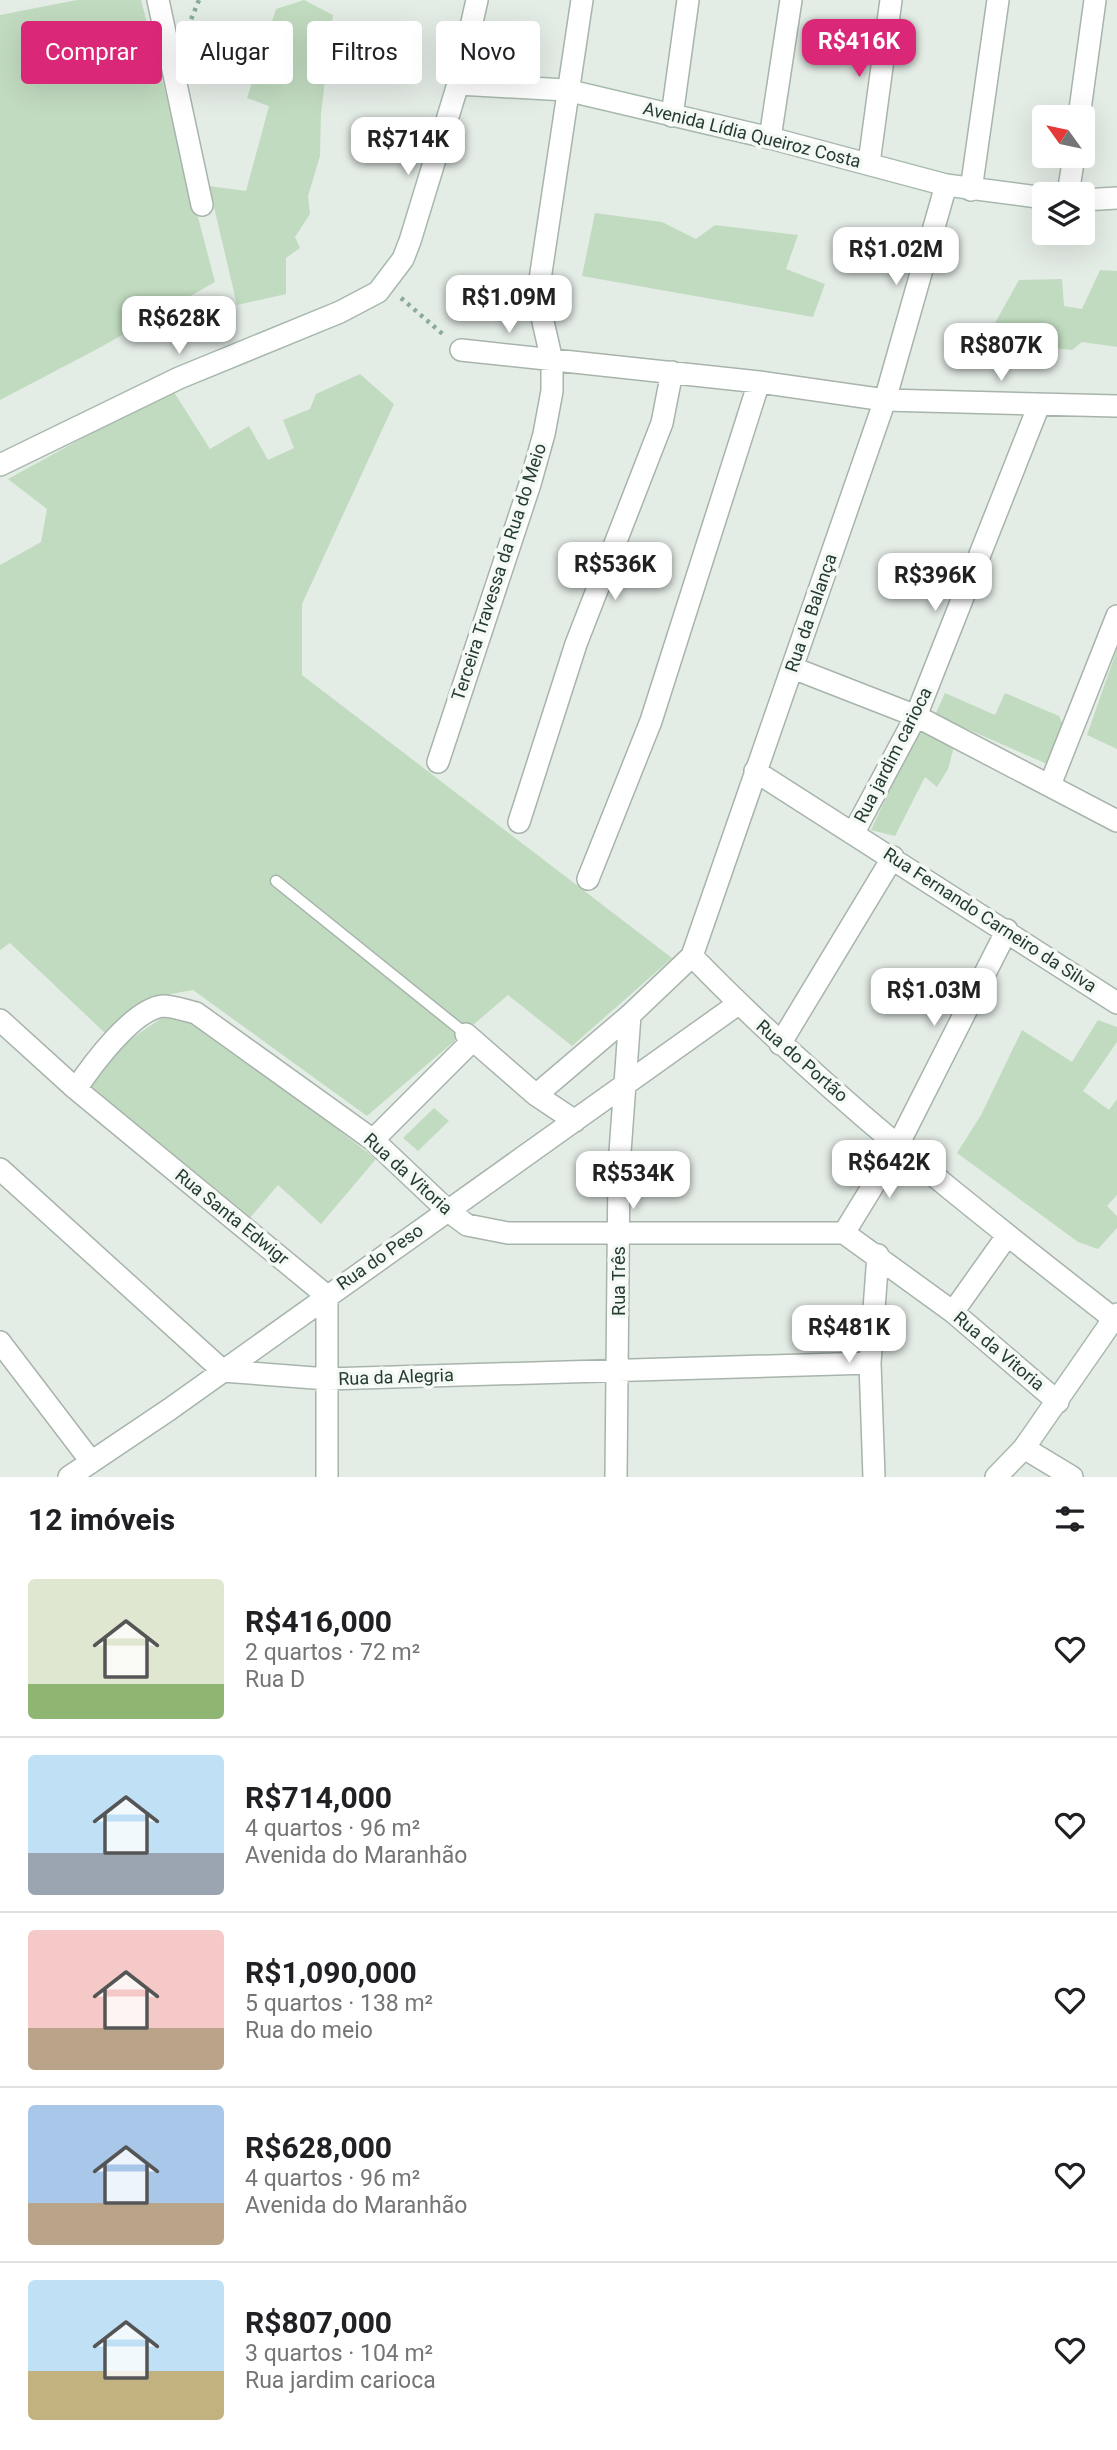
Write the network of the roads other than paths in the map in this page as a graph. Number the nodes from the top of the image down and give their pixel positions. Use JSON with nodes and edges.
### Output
{"nodes":[{"id":1,"x":158,"y":0,"type":"edge"},
{"id":2,"x":477,"y":0,"type":"edge"},
{"id":3,"x":582,"y":0,"type":"edge"},
{"id":4,"x":688,"y":0,"type":"edge"},
{"id":5,"x":791,"y":0,"type":"edge"},
{"id":6,"x":891,"y":0,"type":"edge"},
{"id":7,"x":998,"y":0,"type":"edge"},
{"id":8,"x":1095,"y":0,"type":"edge"},
{"id":9,"x":472,"y":21,"type":"edge"},
{"id":10,"x":458,"y":84,"type":"edge"},
{"id":11,"x":499,"y":84,"type":"edge"},
{"id":12,"x":566,"y":90,"type":"junction"},
{"id":13,"x":1081,"y":105,"type":"edge"},
{"id":14,"x":672,"y":116,"type":"junction"},
{"id":15,"x":770,"y":138,"type":"junction"},
{"id":16,"x":869,"y":163,"type":"junction"},
{"id":17,"x":946,"y":186,"type":"junction"},
{"id":18,"x":971,"y":190,"type":"junction"},
{"id":19,"x":1032,"y":197,"type":"edge"},
{"id":20,"x":1117,"y":198,"type":"edge"},
{"id":21,"x":1095,"y":199,"type":"edge"},
{"id":22,"x":202,"y":205,"type":"dead end"},
{"id":23,"x":461,"y":350,"type":"road end"},
{"id":24,"x":552,"y":361,"type":"junction"},
{"id":25,"x":672,"y":372,"type":"junction"},
{"id":26,"x":759,"y":382,"type":"junction"},
{"id":27,"x":885,"y":400,"type":"junction"},
{"id":28,"x":1040,"y":405,"type":"junction"},
{"id":29,"x":1117,"y":406,"type":"edge"},
{"id":30,"x":0,"y":465,"type":"edge"},
{"id":31,"x":1117,"y":616,"type":"edge"},
{"id":32,"x":793,"y":668,"type":"junction"},
{"id":33,"x":916,"y":716,"type":"junction"},
{"id":34,"x":438,"y":762,"type":"dead end"},
{"id":35,"x":755,"y":771,"type":"junction"},
{"id":36,"x":1050,"y":785,"type":"junction"},
{"id":37,"x":1117,"y":821,"type":"edge"},
{"id":38,"x":519,"y":822,"type":"dead end"},
{"id":39,"x":855,"y":832,"type":"junction"},
{"id":40,"x":893,"y":857,"type":"junction"},
{"id":41,"x":588,"y":879,"type":"dead end"},
{"id":42,"x":276,"y":881,"type":"dead end"},
{"id":43,"x":1007,"y":930,"type":"junction"},
{"id":44,"x":692,"y":956,"type":"junction"},
{"id":45,"x":1117,"y":1003,"type":"edge"},
{"id":46,"x":738,"y":1004,"type":"junction"},
{"id":47,"x":630,"y":1015,"type":"junction"},
{"id":48,"x":0,"y":1020,"type":"edge"},
{"id":49,"x":469,"y":1037,"type":"junction"},
{"id":50,"x":780,"y":1044,"type":"junction"},
{"id":51,"x":624,"y":1086,"type":"junction"},
{"id":52,"x":76,"y":1089,"type":"junction"},
{"id":53,"x":537,"y":1095,"type":"junction"},
{"id":54,"x":575,"y":1121,"type":"junction"},
{"id":55,"x":373,"y":1140,"type":"junction"},
{"id":56,"x":898,"y":1145,"type":"junction"},
{"id":57,"x":0,"y":1169,"type":"edge"},
{"id":58,"x":447,"y":1210,"type":"junction"},
{"id":59,"x":620,"y":1232,"type":"junction"},
{"id":60,"x":844,"y":1233,"type":"junction"},
{"id":61,"x":1007,"y":1236,"type":"junction"},
{"id":62,"x":878,"y":1255,"type":"junction"},
{"id":63,"x":327,"y":1296,"type":"junction"},
{"id":64,"x":953,"y":1312,"type":"junction"},
{"id":65,"x":1115,"y":1317,"type":"edge"},
{"id":66,"x":0,"y":1342,"type":"edge"},
{"id":67,"x":870,"y":1363,"type":"junction"},
{"id":68,"x":223,"y":1371,"type":"junction"},
{"id":69,"x":619,"y":1373,"type":"junction"},
{"id":70,"x":327,"y":1379,"type":"junction"},
{"id":71,"x":1059,"y":1402,"type":"junction"},
{"id":72,"x":1024,"y":1448,"type":"junction"},
{"id":73,"x":90,"y":1460,"type":"junction"},
{"id":74,"x":69,"y":1477,"type":"edge"},
{"id":75,"x":327,"y":1477,"type":"edge"},
{"id":76,"x":616,"y":1477,"type":"edge"},
{"id":77,"x":874,"y":1477,"type":"edge"},
{"id":78,"x":996,"y":1477,"type":"edge"},
{"id":79,"x":1072,"y":1477,"type":"edge"}],
"edges":[{"from":1,"to":22,"type":"street"},
{"from":2,"to":9,"type":"street"},
{"from":3,"to":12,"type":"street","name":"Terceira Travessa da Rua do Meio"},
{"from":4,"to":14,"type":"street"},
{"from":5,"to":15,"type":"street"},
{"from":6,"to":16,"type":"street"},
{"from":7,"to":18,"type":"street"},
{"from":8,"to":13,"type":"street"},
{"from":10,"to":30,"type":"street"},
{"from":11,"to":12,"type":"street","name":"Avenida Lídia Queiroz Costa"},
{"from":12,"to":14,"type":"street","name":"Avenida Lídia Queiroz Costa"},
{"from":12,"to":24,"type":"street","name":"Terceira Travessa da Rua do Meio"},
{"from":14,"to":15,"type":"street","name":"Avenida Lídia Queiroz Costa"},
{"from":15,"to":16,"type":"street","name":"Avenida Lídia Queiroz Costa"},
{"from":16,"to":17,"type":"street","name":"Avenida Lídia Queiroz Costa"},
{"from":17,"to":18,"type":"street","name":"Avenida Lídia Queiroz Costa"},
{"from":17,"to":27,"type":"street","name":"Rua da Balança"},
{"from":18,"to":19,"type":"street","name":"Avenida Lídia Queiroz Costa"},
{"from":20,"to":21,"type":"street"},
{"from":23,"to":24,"type":"street"},
{"from":24,"to":25,"type":"street"},
{"from":24,"to":34,"type":"street","name":"Terceira Travessa da Rua do Meio"},
{"from":25,"to":26,"type":"street"},
{"from":25,"to":38,"type":"street"},
{"from":26,"to":27,"type":"street"},
{"from":26,"to":41,"type":"street"},
{"from":27,"to":28,"type":"street"},
{"from":27,"to":32,"type":"street","name":"Rua da Balança"},
{"from":28,"to":29,"type":"street"},
{"from":28,"to":33,"type":"street","name":"Rua jardim carioca"},
{"from":31,"to":36,"type":"street"},
{"from":32,"to":33,"type":"street"},
{"from":32,"to":35,"type":"street","name":"Rua da Balança"},
{"from":33,"to":36,"type":"street"},
{"from":33,"to":39,"type":"street","name":"Rua jardim carioca"},
{"from":35,"to":39,"type":"street","name":"Rua Fernando Carneiro da Silva"},
{"from":35,"to":44,"type":"street","name":"Rua da Balança"},
{"from":36,"to":37,"type":"street"},
{"from":39,"to":40,"type":"street","name":"Rua Fernando Carneiro da Silva"},
{"from":40,"to":43,"type":"street","name":"Rua Fernando Carneiro da Silva"},
{"from":40,"to":50,"type":"street"},
{"from":42,"to":49,"type":"lane"},
{"from":43,"to":45,"type":"street","name":"Rua Fernando Carneiro da Silva"},
{"from":43,"to":56,"type":"street"},
{"from":44,"to":46,"type":"street","name":"Rua do Portão"},
{"from":44,"to":47,"type":"street","name":"Rua da Balança"},
{"from":46,"to":50,"type":"street","name":"Rua do Portão"},
{"from":46,"to":51,"type":"street","name":"Rua do Peso"},
{"from":47,"to":51,"type":"street"},
{"from":47,"to":53,"type":"street","name":"Rua da Balança"},
{"from":48,"to":52,"type":"street","name":"Rua Santa Edwigr"},
{"from":49,"to":53,"type":"street"},
{"from":49,"to":55,"type":"street"},
{"from":50,"to":56,"type":"street","name":"Rua do Portão"},
{"from":51,"to":54,"type":"street","name":"Rua do Peso"},
{"from":51,"to":59,"type":"street","name":"Rua Três"},
{"from":52,"to":55,"type":"street","name":"Rua da Vitoria"},
{"from":52,"to":63,"type":"street","name":"Rua Santa Edwigr"},
{"from":53,"to":54,"type":"street"},
{"from":54,"to":58,"type":"street","name":"Rua do Peso"},
{"from":55,"to":58,"type":"street","name":"Rua da Vitoria"},
{"from":56,"to":60,"type":"street"},
{"from":56,"to":61,"type":"street","name":"Rua do Portão"},
{"from":57,"to":68,"type":"street"},
{"from":58,"to":59,"type":"street","name":"Rua da Vitoria"},
{"from":58,"to":63,"type":"street","name":"Rua do Peso"},
{"from":59,"to":60,"type":"street","name":"Rua da Vitoria"},
{"from":59,"to":69,"type":"street","name":"Rua Três"},
{"from":60,"to":62,"type":"street","name":"Rua da Vitoria"},
{"from":61,"to":64,"type":"street"},
{"from":61,"to":65,"type":"street","name":"Rua do Portão"},
{"from":62,"to":64,"type":"street","name":"Rua da Vitoria"},
{"from":62,"to":67,"type":"street"},
{"from":63,"to":68,"type":"street","name":"Rua do Peso"},
{"from":63,"to":70,"type":"street"},
{"from":64,"to":71,"type":"street","name":"Rua da Vitoria"},
{"from":65,"to":71,"type":"street"},
{"from":66,"to":73,"type":"street"},
{"from":67,"to":69,"type":"street","name":"Rua da Alegria"},
{"from":67,"to":77,"type":"street"},
{"from":68,"to":70,"type":"street","name":"Rua da Alegria"},
{"from":68,"to":73,"type":"street","name":"Rua do Peso"},
{"from":69,"to":70,"type":"street","name":"Rua da Alegria"},
{"from":69,"to":76,"type":"street","name":"Rua Três"},
{"from":70,"to":75,"type":"street"},
{"from":71,"to":72,"type":"street"},
{"from":72,"to":78,"type":"street"},
{"from":72,"to":79,"type":"street"},
{"from":73,"to":74,"type":"street","name":"Rua do Peso"}]}
